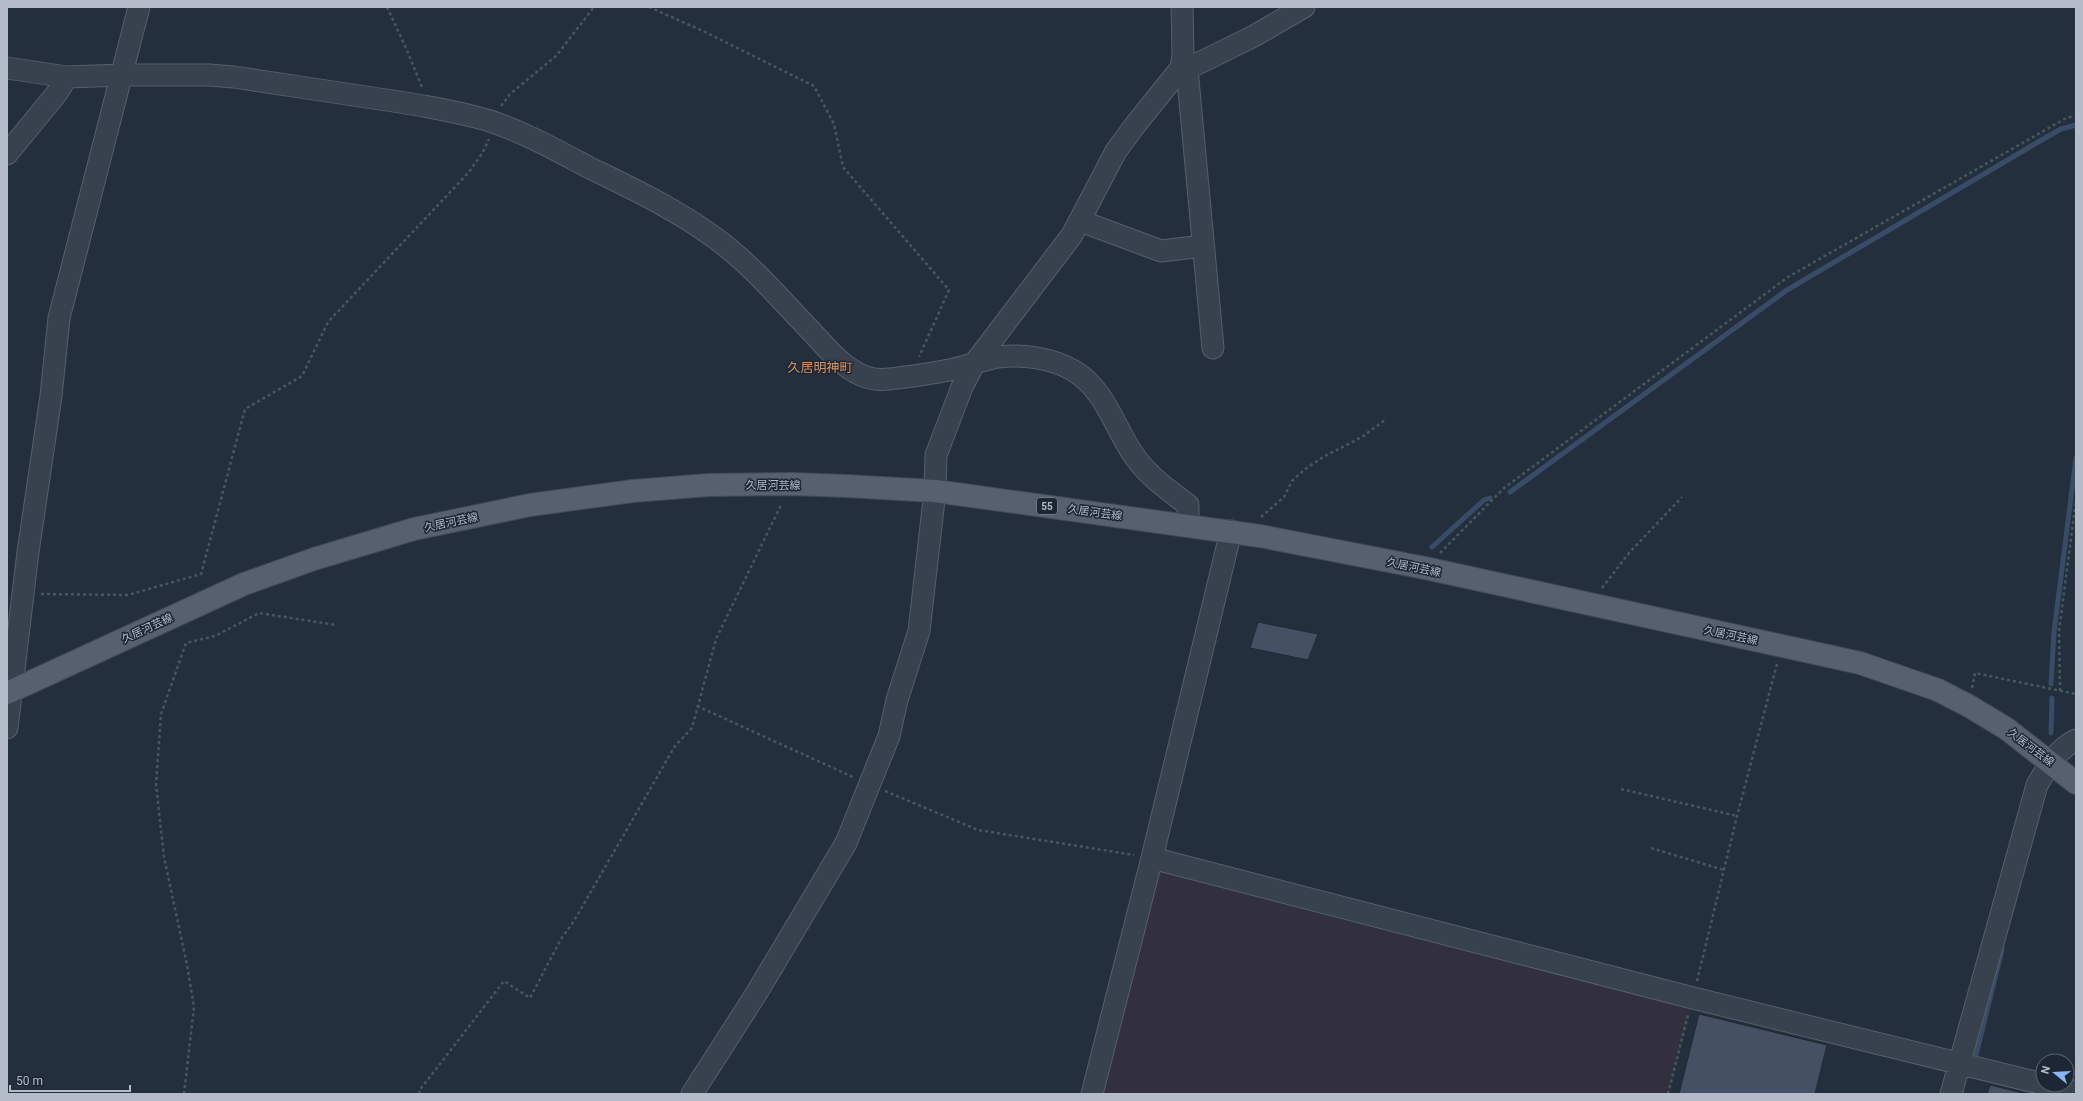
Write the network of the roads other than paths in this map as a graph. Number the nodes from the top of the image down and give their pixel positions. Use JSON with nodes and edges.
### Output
{"nodes":[{"id":1,"x":139,"y":7,"type":"edge"},
{"id":2,"x":1182,"y":7,"type":"edge"},
{"id":3,"x":1304,"y":7,"type":"edge"},
{"id":4,"x":7,"y":68,"type":"edge"},
{"id":5,"x":1184,"y":69,"type":"junction"},
{"id":6,"x":123,"y":75,"type":"junction"},
{"id":7,"x":67,"y":77,"type":"junction"},
{"id":8,"x":7,"y":154,"type":"edge"},
{"id":9,"x":1079,"y":222,"type":"junction"},
{"id":10,"x":1203,"y":246,"type":"junction"},
{"id":11,"x":1213,"y":348,"type":"dead end"},
{"id":12,"x":974,"y":364,"type":"junction"},
{"id":13,"x":934,"y":491,"type":"junction"},
{"id":14,"x":1188,"y":525,"type":"junction"},
{"id":15,"x":1240,"y":533,"type":"junction"},
{"id":16,"x":9,"y":692,"type":"edge"},
{"id":17,"x":7,"y":728,"type":"edge"},
{"id":18,"x":2076,"y":740,"type":"edge"},
{"id":19,"x":2050,"y":762,"type":"junction"},
{"id":20,"x":2076,"y":783,"type":"edge"},
{"id":21,"x":1152,"y":858,"type":"junction"},
{"id":22,"x":1959,"y":1064,"type":"junction"},
{"id":23,"x":2035,"y":1082,"type":"edge"},
{"id":24,"x":692,"y":1094,"type":"edge"},
{"id":25,"x":1092,"y":1094,"type":"edge"},
{"id":26,"x":1951,"y":1094,"type":"edge"}],
"edges":[{"from":1,"to":6,"type":"street"},
{"from":2,"to":5,"type":"street"},
{"from":3,"to":5,"type":"street"},
{"from":4,"to":7,"type":"street"},
{"from":5,"to":9,"type":"street"},
{"from":5,"to":10,"type":"street"},
{"from":6,"to":7,"type":"street"},
{"from":6,"to":12,"type":"street"},
{"from":6,"to":16,"type":"street"},
{"from":7,"to":8,"type":"street"},
{"from":9,"to":10,"type":"street"},
{"from":9,"to":12,"type":"street"},
{"from":10,"to":11,"type":"street"},
{"from":12,"to":13,"type":"street"},
{"from":12,"to":14,"type":"street"},
{"from":13,"to":14,"type":"main road","name":"久居河芸線","number":"55"},
{"from":13,"to":16,"type":"main road","name":"久居河芸線","number":"55"},
{"from":13,"to":24,"type":"street"},
{"from":14,"to":15,"type":"main road","name":"久居河芸線","number":"55"},
{"from":15,"to":19,"type":"main road","name":"久居河芸線","number":"55"},
{"from":15,"to":21,"type":"street"},
{"from":16,"to":17,"type":"street"},
{"from":18,"to":19,"type":"street"},
{"from":19,"to":20,"type":"main road","name":"久居河芸線","number":"55"},
{"from":19,"to":22,"type":"street"},
{"from":21,"to":22,"type":"street"},
{"from":21,"to":25,"type":"street"},
{"from":22,"to":23,"type":"street"},
{"from":22,"to":26,"type":"street"}]}
